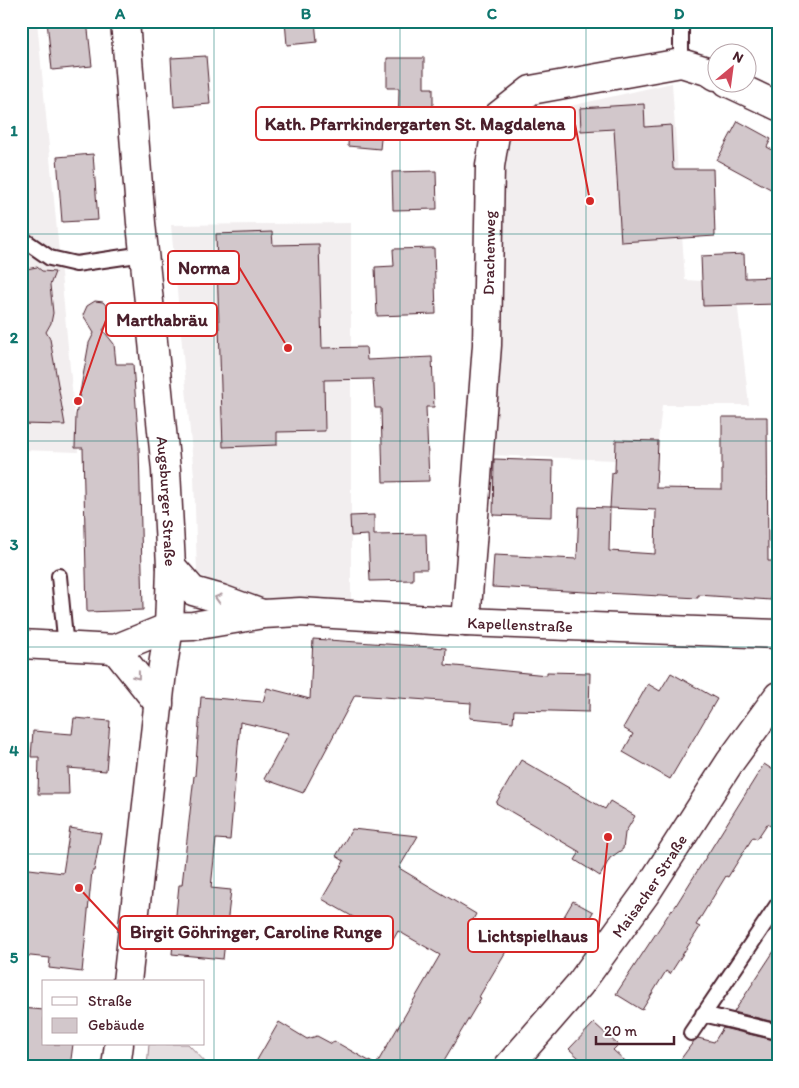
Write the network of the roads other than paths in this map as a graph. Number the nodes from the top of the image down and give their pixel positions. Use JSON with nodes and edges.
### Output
{"nodes":[{"id":1,"x":125,"y":21,"type":"edge"},
{"id":2,"x":681,"y":21,"type":"edge"},
{"id":3,"x":681,"y":63,"type":"junction"},
{"id":4,"x":706,"y":72,"type":"edge"},
{"id":5,"x":756,"y":91,"type":"edge"},
{"id":6,"x":774,"y":97,"type":"edge"},
{"id":7,"x":21,"y":238,"type":"edge"},
{"id":8,"x":144,"y":254,"type":"junction"},
{"id":9,"x":170,"y":566,"type":"junction"},
{"id":10,"x":58,"y":576,"type":"dead end"},
{"id":11,"x":264,"y":614,"type":"junction"},
{"id":12,"x":466,"y":622,"type":"junction"},
{"id":13,"x":169,"y":627,"type":"junction"},
{"id":14,"x":778,"y":634,"type":"edge"},
{"id":15,"x":21,"y":644,"type":"edge"},
{"id":16,"x":66,"y":648,"type":"junction"},
{"id":17,"x":115,"y":649,"type":"junction"},
{"id":18,"x":159,"y":704,"type":"junction"},
{"id":19,"x":773,"y":712,"type":"edge"},
{"id":20,"x":778,"y":904,"type":"edge"},
{"id":21,"x":127,"y":980,"type":"edge"},
{"id":22,"x":703,"y":1014,"type":"junction"},
{"id":23,"x":778,"y":1032,"type":"edge"},
{"id":24,"x":690,"y":1033,"type":"dead end"},
{"id":25,"x":119,"y":1046,"type":"edge"},
{"id":26,"x":116,"y":1067,"type":"edge"},
{"id":27,"x":508,"y":1067,"type":"edge"}],
"edges":[{"from":1,"to":8,"type":"street","name":"Augsburger Straße"},
{"from":2,"to":3,"type":"lane"},
{"from":3,"to":4,"type":"street"},
{"from":3,"to":12,"type":"street","name":"Drachenweg"},
{"from":5,"to":6,"type":"street"},
{"from":7,"to":8,"type":"lane"},
{"from":8,"to":9,"type":"street","name":"Augsburger Straße"},
{"from":11,"to":9,"type":"street","name":"Kapellenstraße","one_way":true},
{"from":9,"to":13,"type":"street","name":"Augsburger Straße"},
{"from":10,"to":16,"type":"lane"},
{"from":11,"to":12,"type":"street","name":"Kapellenstraße"},
{"from":11,"to":13,"type":"street","name":"Kapellenstraße"},
{"from":12,"to":14,"type":"street","name":"Kapellenstraße"},
{"from":13,"to":17,"type":"street","name":"Kapellenstraße"},
{"from":13,"to":18,"type":"street","name":"Augsburger Straße"},
{"from":15,"to":16,"type":"street"},
{"from":16,"to":17,"type":"street"},
{"from":17,"to":18,"type":"street","one_way":true},
{"from":18,"to":21,"type":"street","name":"Augsburger Straße"},
{"from":19,"to":27,"type":"street","name":"Maisacher Straße"},
{"from":20,"to":22,"type":"lane"},
{"from":22,"to":23,"type":"lane"},
{"from":22,"to":24,"type":"lane"},
{"from":25,"to":26,"type":"street"}]}
